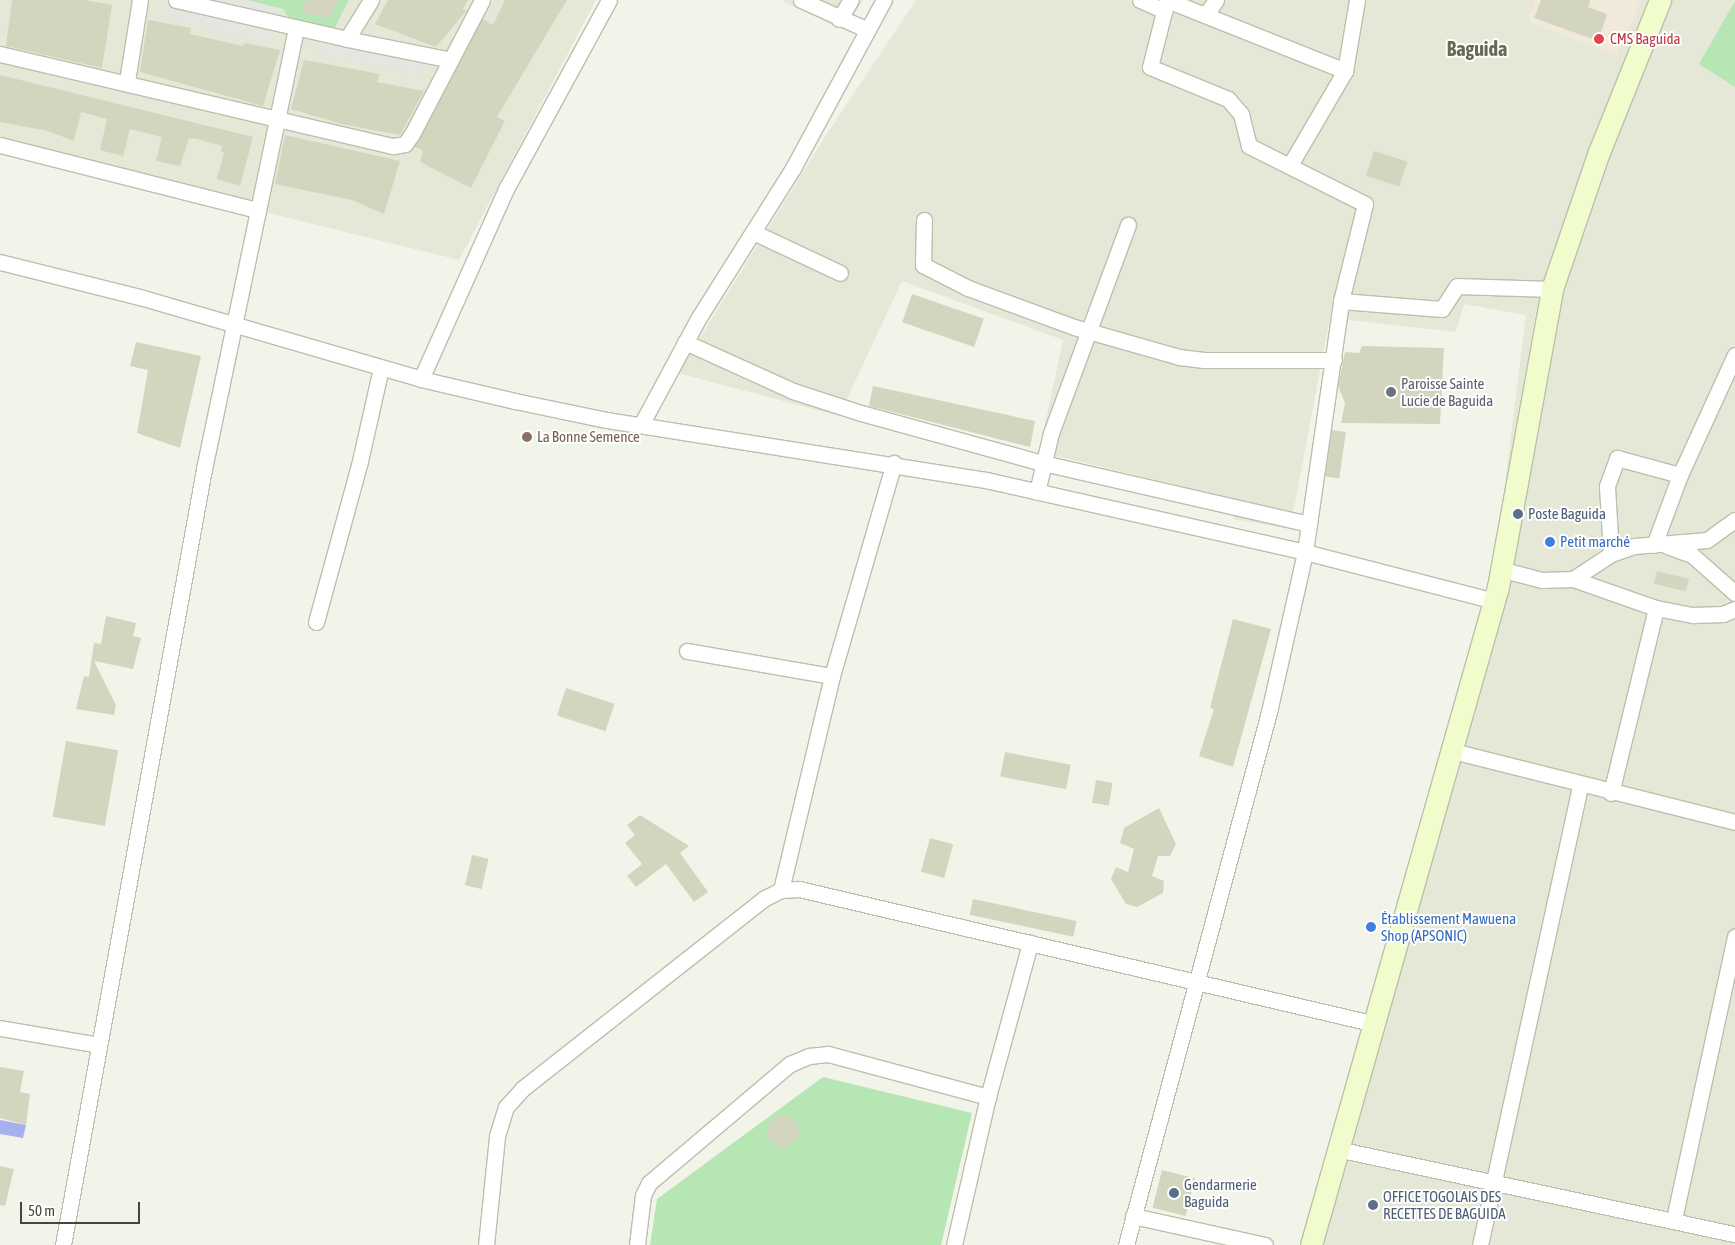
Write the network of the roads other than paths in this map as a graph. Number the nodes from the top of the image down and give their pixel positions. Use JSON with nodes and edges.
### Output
{"nodes":[{"id":1,"x":140,"y":0,"type":"edge"},
{"id":2,"x":176,"y":0,"type":"edge"},
{"id":3,"x":371,"y":0,"type":"edge"},
{"id":4,"x":482,"y":0,"type":"edge"},
{"id":5,"x":609,"y":0,"type":"edge"},
{"id":6,"x":801,"y":0,"type":"edge"},
{"id":7,"x":851,"y":0,"type":"edge"},
{"id":8,"x":884,"y":0,"type":"edge"},
{"id":9,"x":1140,"y":0,"type":"edge"},
{"id":10,"x":1216,"y":0,"type":"edge"},
{"id":11,"x":1358,"y":0,"type":"edge"},
{"id":12,"x":1660,"y":0,"type":"edge"},
{"id":13,"x":1166,"y":4,"type":"edge"},
{"id":14,"x":1206,"y":14,"type":"junction"},
{"id":15,"x":839,"y":19,"type":"junction"},
{"id":16,"x":296,"y":30,"type":"junction"},
{"id":17,"x":868,"y":30,"type":"junction"},
{"id":18,"x":347,"y":39,"type":"junction"},
{"id":19,"x":0,"y":54,"type":"edge"},
{"id":20,"x":451,"y":60,"type":"junction"},
{"id":21,"x":1345,"y":71,"type":"junction"},
{"id":22,"x":127,"y":81,"type":"junction"},
{"id":23,"x":276,"y":118,"type":"junction"},
{"id":24,"x":0,"y":145,"type":"edge"},
{"id":25,"x":1290,"y":165,"type":"junction"},
{"id":26,"x":257,"y":210,"type":"junction"},
{"id":27,"x":924,"y":220,"type":"dead end"},
{"id":28,"x":1128,"y":225,"type":"dead end"},
{"id":29,"x":753,"y":232,"type":"junction"},
{"id":30,"x":0,"y":262,"type":"edge"},
{"id":31,"x":840,"y":274,"type":"dead end"},
{"id":32,"x":1552,"y":289,"type":"junction"},
{"id":33,"x":1341,"y":301,"type":"junction"},
{"id":34,"x":234,"y":323,"type":"junction"},
{"id":35,"x":1090,"y":332,"type":"junction"},
{"id":36,"x":685,"y":342,"type":"junction"},
{"id":37,"x":1735,"y":355,"type":"edge"},
{"id":38,"x":1334,"y":360,"type":"junction"},
{"id":39,"x":381,"y":368,"type":"junction"},
{"id":40,"x":421,"y":379,"type":"junction"},
{"id":41,"x":642,"y":424,"type":"junction"},
{"id":42,"x":894,"y":463,"type":"junction"},
{"id":43,"x":1043,"y":463,"type":"junction"},
{"id":44,"x":1680,"y":475,"type":"junction"},
{"id":45,"x":1037,"y":492,"type":"junction"},
{"id":46,"x":1735,"y":520,"type":"edge"},
{"id":47,"x":1309,"y":524,"type":"junction"},
{"id":48,"x":1659,"y":545,"type":"junction"},
{"id":49,"x":1305,"y":552,"type":"junction"},
{"id":50,"x":1611,"y":554,"type":"junction"},
{"id":51,"x":1500,"y":569,"type":"junction"},
{"id":52,"x":1573,"y":579,"type":"junction"},
{"id":53,"x":1735,"y":593,"type":"edge"},
{"id":54,"x":1494,"y":602,"type":"junction"},
{"id":55,"x":1656,"y":608,"type":"junction"},
{"id":56,"x":1735,"y":609,"type":"edge"},
{"id":57,"x":316,"y":622,"type":"dead end"},
{"id":58,"x":687,"y":651,"type":"dead end"},
{"id":59,"x":832,"y":676,"type":"junction"},
{"id":60,"x":1453,"y":751,"type":"junction"},
{"id":61,"x":1580,"y":785,"type":"junction"},
{"id":62,"x":1610,"y":793,"type":"junction"},
{"id":63,"x":1735,"y":822,"type":"edge"},
{"id":64,"x":781,"y":890,"type":"junction"},
{"id":65,"x":1735,"y":937,"type":"edge"},
{"id":66,"x":1030,"y":943,"type":"junction"},
{"id":67,"x":1196,"y":981,"type":"junction"},
{"id":68,"x":1729,"y":1006,"type":"edge"},
{"id":69,"x":1371,"y":1023,"type":"junction"},
{"id":70,"x":0,"y":1028,"type":"edge"},
{"id":71,"x":99,"y":1045,"type":"junction"},
{"id":72,"x":988,"y":1097,"type":"junction"},
{"id":73,"x":1337,"y":1149,"type":"junction"},
{"id":74,"x":1493,"y":1181,"type":"junction"},
{"id":75,"x":1133,"y":1216,"type":"junction"},
{"id":76,"x":1674,"y":1219,"type":"junction"},
{"id":77,"x":1735,"y":1234,"type":"edge"},
{"id":78,"x":63,"y":1245,"type":"edge"},
{"id":79,"x":486,"y":1245,"type":"edge"},
{"id":80,"x":637,"y":1245,"type":"edge"},
{"id":81,"x":954,"y":1245,"type":"edge"},
{"id":82,"x":1126,"y":1245,"type":"edge"},
{"id":83,"x":1265,"y":1245,"type":"edge"},
{"id":84,"x":1311,"y":1245,"type":"edge"},
{"id":85,"x":1480,"y":1245,"type":"edge"}],
"edges":[{"from":1,"to":22,"type":"street"},
{"from":2,"to":16,"type":"street"},
{"from":3,"to":18,"type":"street"},
{"from":4,"to":20,"type":"street"},
{"from":5,"to":40,"type":"street"},
{"from":6,"to":15,"type":"street"},
{"from":7,"to":15,"type":"street"},
{"from":8,"to":17,"type":"street"},
{"from":9,"to":13,"type":"street"},
{"from":10,"to":14,"type":"street"},
{"from":11,"to":21,"type":"street"},
{"from":12,"to":32,"type":"street"},
{"from":13,"to":14,"type":"street"},
{"from":13,"to":25,"type":"street"},
{"from":14,"to":21,"type":"street"},
{"from":15,"to":17,"type":"street"},
{"from":16,"to":18,"type":"street"},
{"from":16,"to":23,"type":"street"},
{"from":17,"to":29,"type":"street"},
{"from":18,"to":20,"type":"street"},
{"from":19,"to":22,"type":"street"},
{"from":20,"to":23,"type":"street"},
{"from":21,"to":25,"type":"street"},
{"from":22,"to":23,"type":"street"},
{"from":23,"to":26,"type":"street"},
{"from":24,"to":26,"type":"street"},
{"from":25,"to":33,"type":"street"},
{"from":26,"to":34,"type":"street"},
{"from":27,"to":35,"type":"street"},
{"from":28,"to":35,"type":"street"},
{"from":29,"to":31,"type":"street"},
{"from":29,"to":36,"type":"street"},
{"from":30,"to":34,"type":"street"},
{"from":32,"to":33,"type":"street"},
{"from":32,"to":51,"type":"street"},
{"from":33,"to":38,"type":"street"},
{"from":34,"to":39,"type":"street"},
{"from":34,"to":71,"type":"street"},
{"from":35,"to":38,"type":"street"},
{"from":35,"to":43,"type":"street"},
{"from":36,"to":41,"type":"street"},
{"from":36,"to":43,"type":"street"},
{"from":37,"to":44,"type":"street"},
{"from":38,"to":47,"type":"street"},
{"from":39,"to":40,"type":"street"},
{"from":39,"to":57,"type":"street"},
{"from":40,"to":41,"type":"street"},
{"from":41,"to":42,"type":"street"},
{"from":42,"to":45,"type":"street"},
{"from":42,"to":59,"type":"street"},
{"from":43,"to":45,"type":"street"},
{"from":43,"to":47,"type":"street"},
{"from":44,"to":48,"type":"street"},
{"from":44,"to":50,"type":"street"},
{"from":45,"to":49,"type":"street"},
{"from":46,"to":48,"type":"street"},
{"from":47,"to":49,"type":"street"},
{"from":48,"to":50,"type":"street"},
{"from":48,"to":53,"type":"street"},
{"from":49,"to":54,"type":"street"},
{"from":49,"to":67,"type":"street"},
{"from":50,"to":52,"type":"street"},
{"from":51,"to":52,"type":"street"},
{"from":51,"to":54,"type":"street"},
{"from":52,"to":55,"type":"street"},
{"from":54,"to":60,"type":"street"},
{"from":55,"to":56,"type":"street"},
{"from":55,"to":62,"type":"street"},
{"from":58,"to":59,"type":"street"},
{"from":59,"to":64,"type":"street"},
{"from":60,"to":61,"type":"street"},
{"from":60,"to":69,"type":"street"},
{"from":61,"to":62,"type":"street"},
{"from":61,"to":74,"type":"street"},
{"from":62,"to":63,"type":"street"},
{"from":64,"to":66,"type":"street"},
{"from":64,"to":79,"type":"street"},
{"from":65,"to":68,"type":"street"},
{"from":66,"to":67,"type":"street"},
{"from":66,"to":72,"type":"street"},
{"from":67,"to":69,"type":"street"},
{"from":67,"to":75,"type":"street"},
{"from":68,"to":76,"type":"street"},
{"from":69,"to":73,"type":"street"},
{"from":70,"to":71,"type":"street"},
{"from":71,"to":78,"type":"street"},
{"from":72,"to":80,"type":"street"},
{"from":72,"to":81,"type":"street"},
{"from":73,"to":74,"type":"street"},
{"from":73,"to":84,"type":"street"},
{"from":74,"to":76,"type":"street"},
{"from":74,"to":85,"type":"street"},
{"from":75,"to":82,"type":"street"},
{"from":75,"to":83,"type":"street"},
{"from":76,"to":77,"type":"street"}]}
